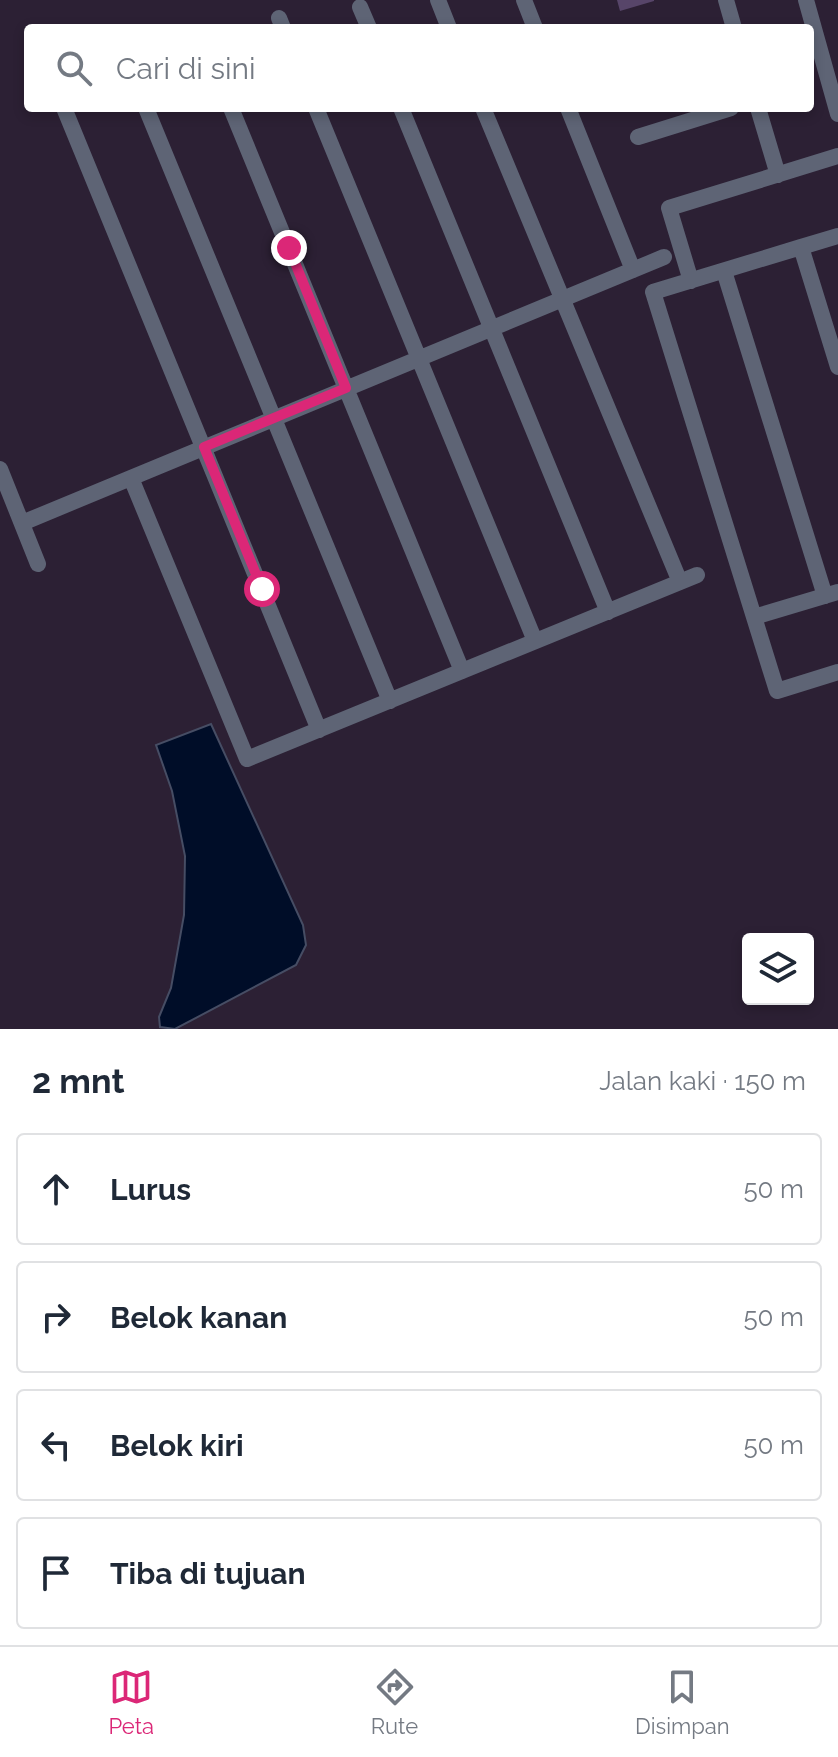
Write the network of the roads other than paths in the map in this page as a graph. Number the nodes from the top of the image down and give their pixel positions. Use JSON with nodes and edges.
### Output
{"nodes":[{"id":1,"x":438,"y":0,"type":"edge"},
{"id":2,"x":524,"y":0,"type":"edge"},
{"id":3,"x":726,"y":0,"type":"edge"},
{"id":4,"x":806,"y":0,"type":"edge"},
{"id":5,"x":360,"y":7,"type":"dead end"},
{"id":6,"x":367,"y":24,"type":"edge"},
{"id":7,"x":447,"y":24,"type":"edge"},
{"id":8,"x":533,"y":24,"type":"edge"},
{"id":9,"x":730,"y":24,"type":"edge"},
{"id":10,"x":813,"y":24,"type":"edge"},
{"id":11,"x":814,"y":28,"type":"edge"},
{"id":12,"x":66,"y":112,"type":"edge"},
{"id":13,"x":148,"y":112,"type":"edge"},
{"id":14,"x":233,"y":112,"type":"edge"},
{"id":15,"x":318,"y":112,"type":"edge"},
{"id":16,"x":403,"y":112,"type":"edge"},
{"id":17,"x":485,"y":112,"type":"edge"},
{"id":18,"x":570,"y":112,"type":"edge"},
{"id":19,"x":718,"y":112,"type":"edge"},
{"id":20,"x":759,"y":112,"type":"edge"},
{"id":21,"x":838,"y":114,"type":"edge"},
{"id":22,"x":638,"y":137,"type":"dead end"},
{"id":23,"x":838,"y":156,"type":"edge"},
{"id":24,"x":778,"y":175,"type":"junction"},
{"id":25,"x":838,"y":236,"type":"edge"},
{"id":26,"x":801,"y":247,"type":"junction"},
{"id":27,"x":664,"y":257,"type":"dead end"},
{"id":28,"x":633,"y":270,"type":"junction"},
{"id":29,"x":724,"y":271,"type":"junction"},
{"id":30,"x":691,"y":281,"type":"junction"},
{"id":31,"x":562,"y":299,"type":"junction"},
{"id":32,"x":492,"y":328,"type":"junction"},
{"id":33,"x":419,"y":358,"type":"junction"},
{"id":34,"x":838,"y":367,"type":"edge"},
{"id":35,"x":346,"y":388,"type":"junction"},
{"id":36,"x":274,"y":419,"type":"junction"},
{"id":37,"x":204,"y":447,"type":"junction"},
{"id":38,"x":0,"y":469,"type":"edge"},
{"id":39,"x":131,"y":478,"type":"junction"},
{"id":40,"x":22,"y":523,"type":"junction"},
{"id":41,"x":38,"y":564,"type":"dead end"},
{"id":42,"x":697,"y":575,"type":"dead end"},
{"id":43,"x":680,"y":582,"type":"junction"},
{"id":44,"x":832,"y":594,"type":"edge"},
{"id":45,"x":608,"y":612,"type":"junction"},
{"id":46,"x":754,"y":617,"type":"junction"},
{"id":47,"x":535,"y":641,"type":"junction"},
{"id":48,"x":462,"y":671,"type":"junction"},
{"id":49,"x":838,"y":672,"type":"edge"},
{"id":50,"x":390,"y":701,"type":"junction"},
{"id":51,"x":319,"y":730,"type":"junction"}],
"edges":[{"from":1,"to":7,"type":"street"},
{"from":2,"to":8,"type":"street"},
{"from":3,"to":9,"type":"street"},
{"from":4,"to":10,"type":"street"},
{"from":5,"to":6,"type":"street"},
{"from":11,"to":21,"type":"street"},
{"from":12,"to":37,"type":"street"},
{"from":13,"to":36,"type":"street"},
{"from":14,"to":35,"type":"street"},
{"from":15,"to":33,"type":"street"},
{"from":16,"to":32,"type":"street"},
{"from":17,"to":31,"type":"street"},
{"from":18,"to":28,"type":"street"},
{"from":19,"to":22,"type":"street"},
{"from":20,"to":24,"type":"street"},
{"from":23,"to":24,"type":"street"},
{"from":24,"to":30,"type":"street"},
{"from":25,"to":26,"type":"street"},
{"from":26,"to":29,"type":"street"},
{"from":26,"to":34,"type":"street"},
{"from":27,"to":28,"type":"street"},
{"from":28,"to":31,"type":"street"},
{"from":29,"to":30,"type":"street"},
{"from":29,"to":44,"type":"street"},
{"from":30,"to":46,"type":"street"},
{"from":31,"to":32,"type":"street"},
{"from":31,"to":43,"type":"street"},
{"from":32,"to":33,"type":"street"},
{"from":32,"to":45,"type":"street"},
{"from":33,"to":35,"type":"street"},
{"from":33,"to":47,"type":"street"},
{"from":35,"to":36,"type":"street"},
{"from":35,"to":48,"type":"street"},
{"from":36,"to":37,"type":"street"},
{"from":36,"to":50,"type":"street"},
{"from":37,"to":39,"type":"street"},
{"from":37,"to":51,"type":"street"},
{"from":38,"to":40,"type":"street"},
{"from":39,"to":40,"type":"street"},
{"from":39,"to":51,"type":"street"},
{"from":40,"to":41,"type":"street"},
{"from":42,"to":43,"type":"street"},
{"from":43,"to":45,"type":"street"},
{"from":44,"to":46,"type":"street"},
{"from":45,"to":47,"type":"street"},
{"from":46,"to":49,"type":"street"},
{"from":47,"to":48,"type":"street"},
{"from":48,"to":50,"type":"street"},
{"from":50,"to":51,"type":"street"}]}
